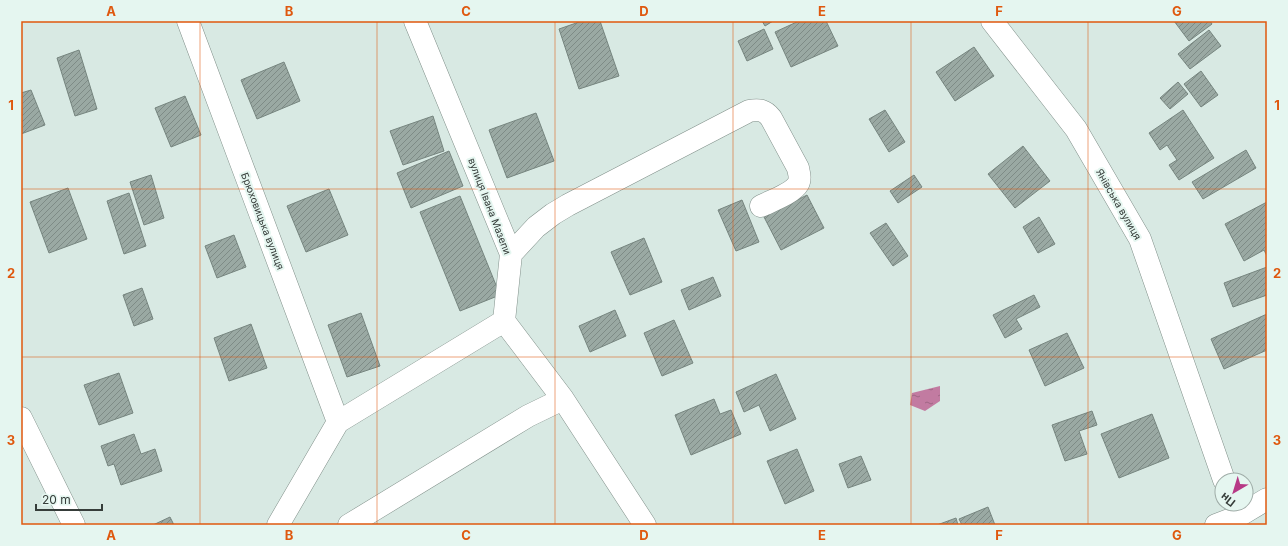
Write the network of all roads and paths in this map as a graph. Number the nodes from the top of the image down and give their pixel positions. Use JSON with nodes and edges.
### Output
{"nodes":[{"id":1,"x":188,"y":21,"type":"edge"},
{"id":2,"x":415,"y":21,"type":"edge"},
{"id":3,"x":992,"y":21,"type":"edge"},
{"id":4,"x":761,"y":206,"type":"dead end"},
{"id":5,"x":511,"y":254,"type":"junction"},
{"id":6,"x":504,"y":321,"type":"junction"},
{"id":7,"x":563,"y":398,"type":"junction"},
{"id":8,"x":21,"y":418,"type":"edge"},
{"id":9,"x":338,"y":422,"type":"junction"},
{"id":10,"x":1221,"y":472,"type":"edge"},
{"id":11,"x":1267,"y":500,"type":"edge"},
{"id":12,"x":1236,"y":515,"type":"edge"},
{"id":13,"x":74,"y":525,"type":"edge"},
{"id":14,"x":278,"y":525,"type":"edge"},
{"id":15,"x":349,"y":525,"type":"edge"},
{"id":16,"x":645,"y":525,"type":"edge"},
{"id":17,"x":1216,"y":525,"type":"edge"}],
"edges":[{"from":1,"to":9,"type":"street","name":"Брюховицька вулиця"},
{"from":2,"to":5,"type":"street","name":"вулиця Івана Мазепи"},
{"from":3,"to":10,"type":"street","name":"Янівська вулиця"},
{"from":4,"to":5,"type":"street"},
{"from":5,"to":6,"type":"street","name":"вулиця Івана Мазепи"},
{"from":6,"to":7,"type":"street"},
{"from":6,"to":9,"type":"street"},
{"from":7,"to":15,"type":"street"},
{"from":7,"to":16,"type":"street"},
{"from":8,"to":13,"type":"street"},
{"from":9,"to":14,"type":"street"},
{"from":11,"to":12,"type":"street"},
{"from":12,"to":17,"type":"street"}]}
